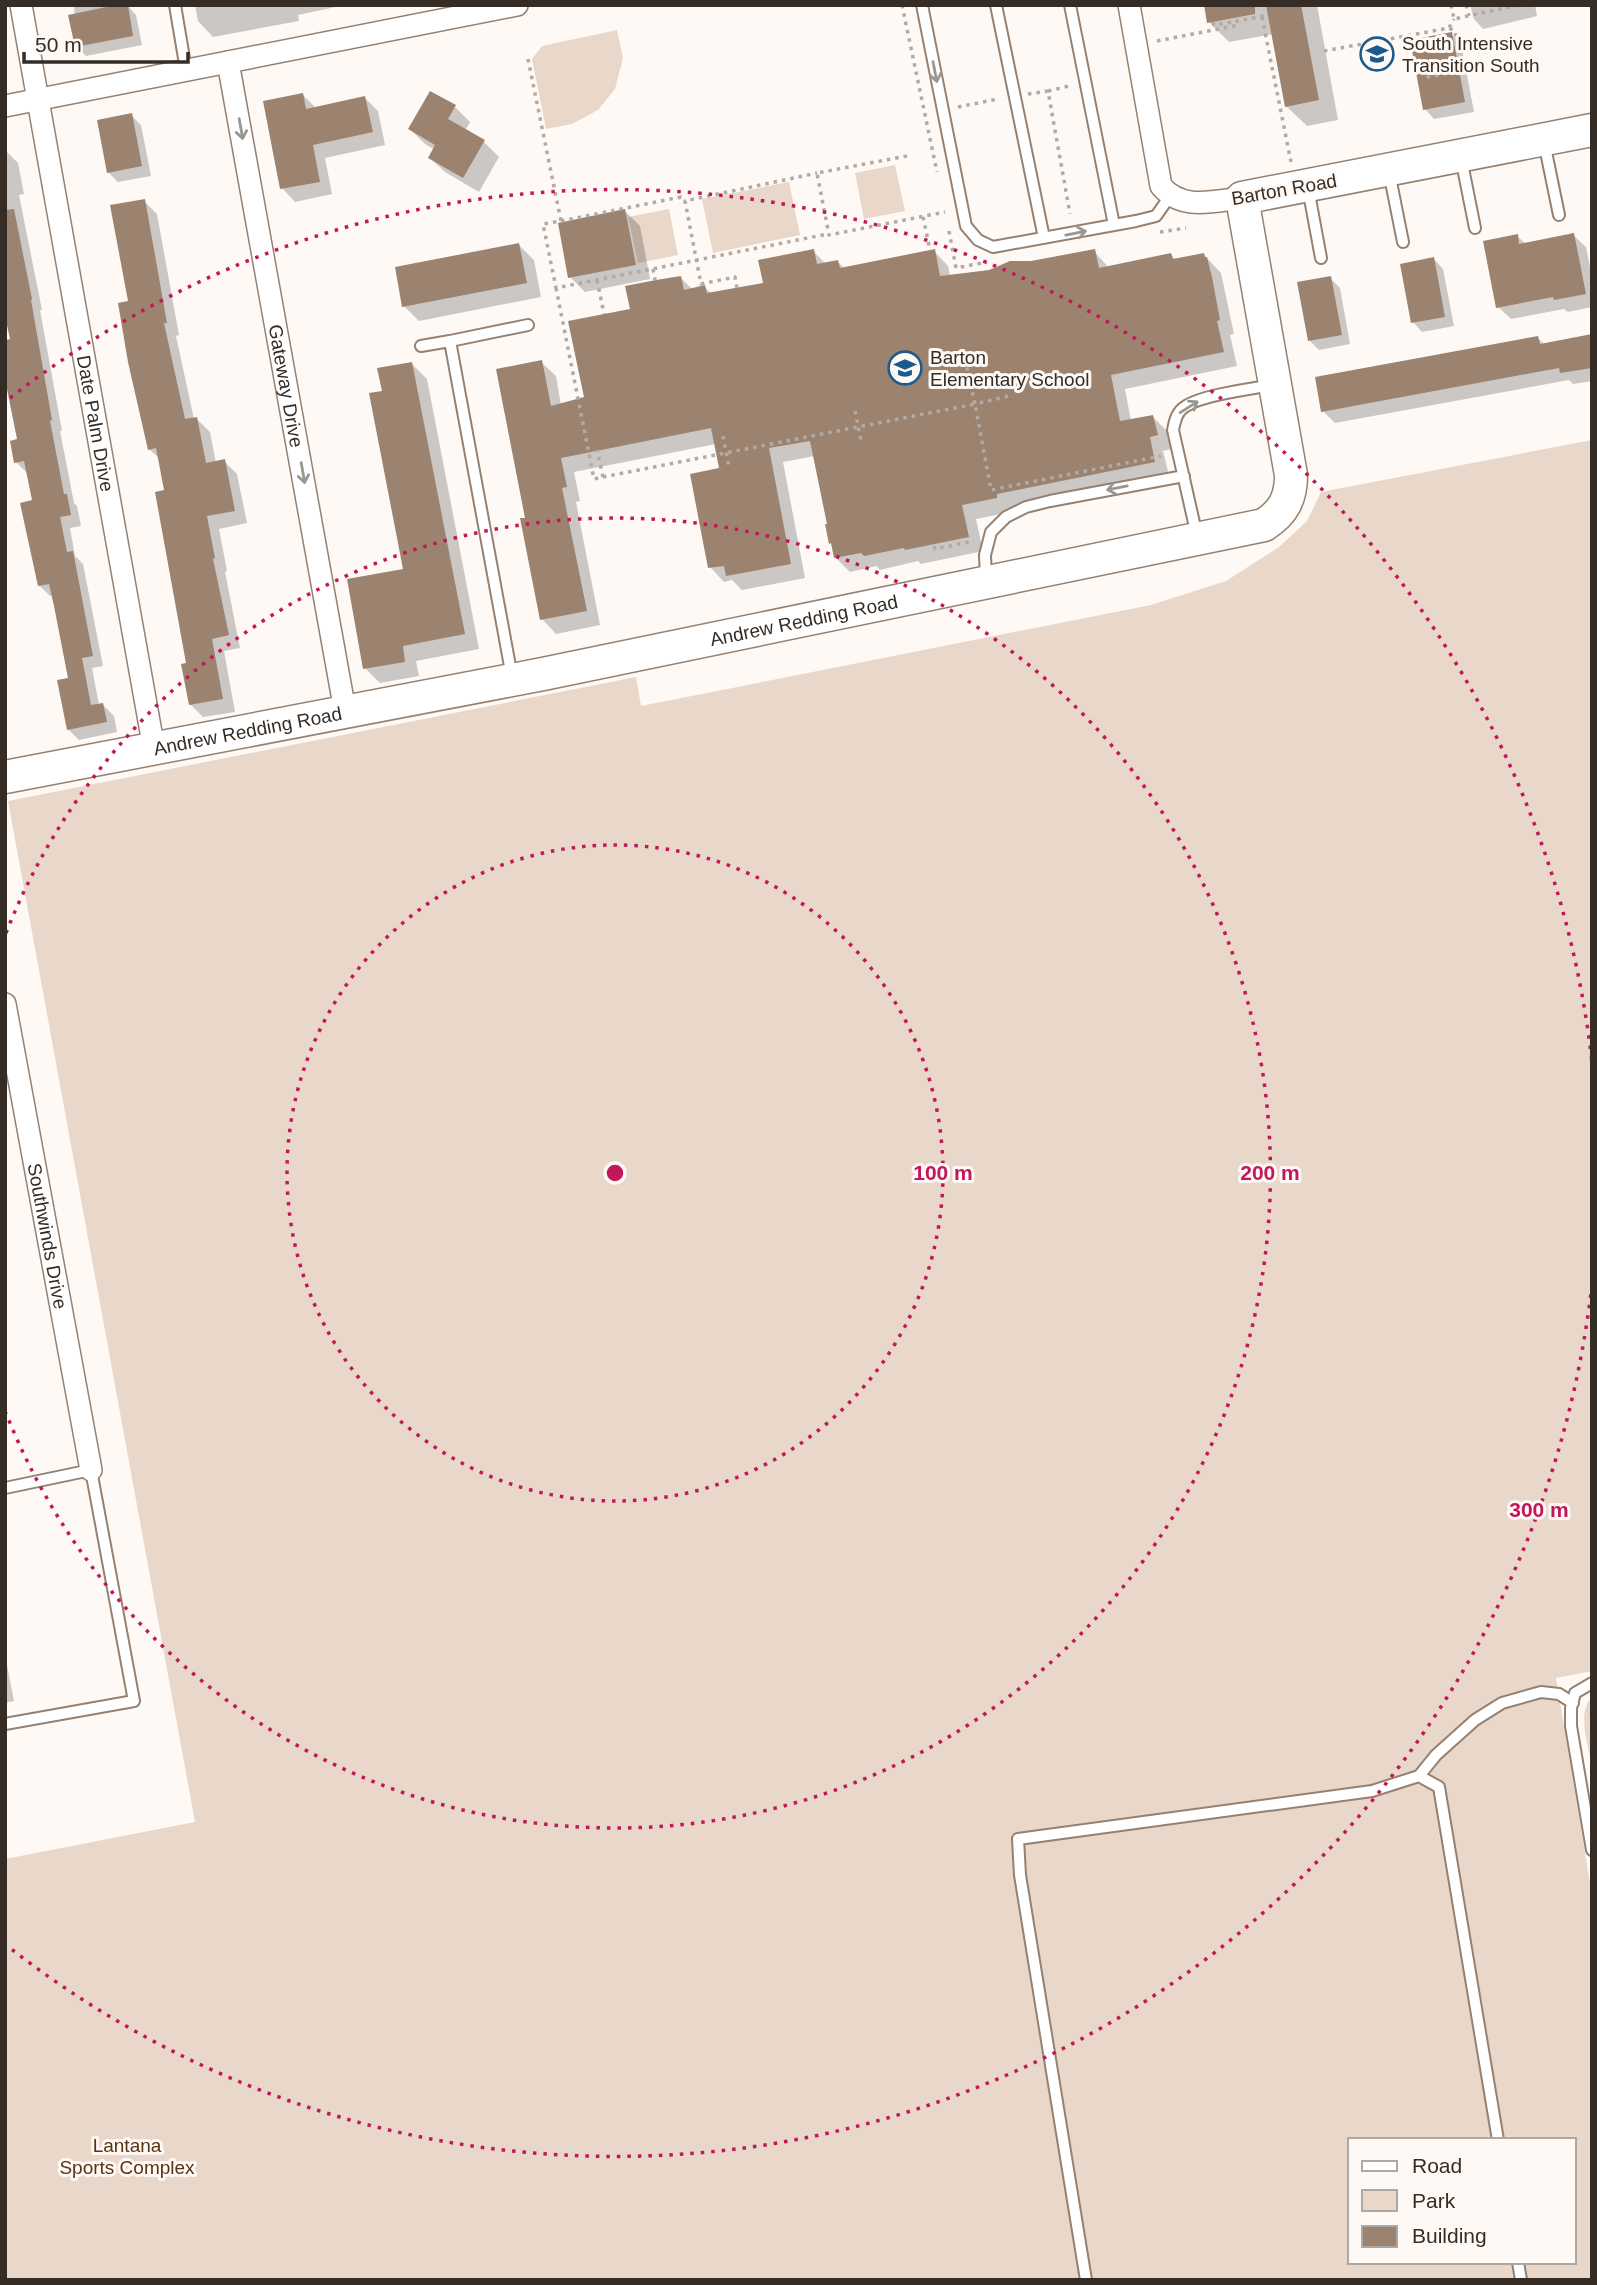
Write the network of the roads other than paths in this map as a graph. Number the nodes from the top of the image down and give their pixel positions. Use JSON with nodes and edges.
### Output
{"nodes":[{"id":1,"x":21,"y":5,"type":"edge"},
{"id":2,"x":175,"y":5,"type":"edge"},
{"id":3,"x":517,"y":5,"type":"edge"},
{"id":4,"x":922,"y":5,"type":"edge"},
{"id":5,"x":996,"y":5,"type":"edge"},
{"id":6,"x":1070,"y":5,"type":"edge"},
{"id":7,"x":1129,"y":5,"type":"edge"},
{"id":8,"x":408,"y":15,"type":"edge"},
{"id":9,"x":228,"y":62,"type":"junction"},
{"id":10,"x":186,"y":70,"type":"junction"},
{"id":11,"x":38,"y":99,"type":"junction"},
{"id":12,"x":5,"y":106,"type":"edge"},
{"id":13,"x":1592,"y":130,"type":"edge"},
{"id":14,"x":1544,"y":139,"type":"junction"},
{"id":15,"x":1461,"y":155,"type":"junction"},
{"id":16,"x":1388,"y":169,"type":"junction"},
{"id":17,"x":1299,"y":174,"type":"junction"},
{"id":18,"x":1170,"y":196,"type":"junction"},
{"id":19,"x":1242,"y":198,"type":"junction"},
{"id":20,"x":1559,"y":215,"type":"dead end"},
{"id":21,"x":1114,"y":225,"type":"junction"},
{"id":22,"x":1475,"y":228,"type":"dead end"},
{"id":23,"x":1044,"y":239,"type":"junction"},
{"id":24,"x":1403,"y":242,"type":"dead end"},
{"id":25,"x":1321,"y":258,"type":"dead end"},
{"id":26,"x":528,"y":325,"type":"dead end"},
{"id":27,"x":450,"y":341,"type":"junction"},
{"id":28,"x":421,"y":346,"type":"dead end"},
{"id":29,"x":1275,"y":384,"type":"junction"},
{"id":30,"x":1184,"y":476,"type":"junction"},
{"id":31,"x":1198,"y":539,"type":"junction"},
{"id":32,"x":986,"y":582,"type":"junction"},
{"id":33,"x":512,"y":680,"type":"junction"},
{"id":34,"x":345,"y":711,"type":"junction"},
{"id":35,"x":153,"y":749,"type":"junction"},
{"id":36,"x":5,"y":777,"type":"edge"},
{"id":37,"x":5,"y":1004,"type":"edge"},
{"id":38,"x":90,"y":1471,"type":"junction"},
{"id":39,"x":5,"y":1488,"type":"edge"},
{"id":40,"x":1592,"y":1683,"type":"edge"},
{"id":41,"x":1574,"y":1698,"type":"junction"},
{"id":42,"x":5,"y":1724,"type":"edge"},
{"id":43,"x":1419,"y":1776,"type":"junction"},
{"id":44,"x":1592,"y":1850,"type":"edge"},
{"id":45,"x":1498,"y":2138,"type":"edge"},
{"id":46,"x":1086,"y":2280,"type":"edge"}],
"edges":[{"from":1,"to":11,"type":"street","name":"Date Palm Drive"},
{"from":2,"to":10,"type":"lane"},
{"from":3,"to":8,"type":"street"},
{"from":4,"to":23,"type":"lane","one_way":true},
{"from":5,"to":23,"type":"lane"},
{"from":6,"to":21,"type":"lane"},
{"from":7,"to":18,"type":"street"},
{"from":8,"to":9,"type":"street"},
{"from":9,"to":10,"type":"street"},
{"from":9,"to":34,"type":"street","name":"Gateway Drive","one_way":true},
{"from":10,"to":11,"type":"street"},
{"from":11,"to":12,"type":"street"},
{"from":11,"to":35,"type":"street","name":"Date Palm Drive"},
{"from":13,"to":14,"type":"street","name":"Barton Road"},
{"from":14,"to":15,"type":"street","name":"Barton Road"},
{"from":14,"to":20,"type":"lane"},
{"from":15,"to":16,"type":"street","name":"Barton Road"},
{"from":15,"to":22,"type":"lane"},
{"from":16,"to":17,"type":"street","name":"Barton Road"},
{"from":16,"to":24,"type":"lane"},
{"from":17,"to":19,"type":"street","name":"Barton Road"},
{"from":17,"to":25,"type":"lane"},
{"from":18,"to":19,"type":"street","name":"Barton Road"},
{"from":18,"to":21,"type":"lane"},
{"from":19,"to":29,"type":"street","name":"Andrew Redding Road"},
{"from":23,"to":21,"type":"lane","one_way":true},
{"from":26,"to":27,"type":"lane"},
{"from":27,"to":28,"type":"lane"},
{"from":27,"to":33,"type":"lane"},
{"from":30,"to":29,"type":"lane","one_way":true},
{"from":29,"to":31,"type":"street","name":"Andrew Redding Road"},
{"from":30,"to":31,"type":"lane"},
{"from":30,"to":32,"type":"lane","one_way":true},
{"from":31,"to":32,"type":"street","name":"Andrew Redding Road"},
{"from":32,"to":33,"type":"street","name":"Andrew Redding Road"},
{"from":33,"to":34,"type":"street","name":"Andrew Redding Road"},
{"from":34,"to":35,"type":"street","name":"Andrew Redding Road"},
{"from":35,"to":36,"type":"street","name":"Andrew Redding Road"},
{"from":37,"to":38,"type":"street","name":"Southwinds Drive"},
{"from":38,"to":39,"type":"lane"},
{"from":38,"to":42,"type":"lane"},
{"from":40,"to":41,"type":"lane"},
{"from":41,"to":43,"type":"lane"},
{"from":41,"to":44,"type":"lane"},
{"from":43,"to":45,"type":"lane"},
{"from":43,"to":46,"type":"lane"}]}
